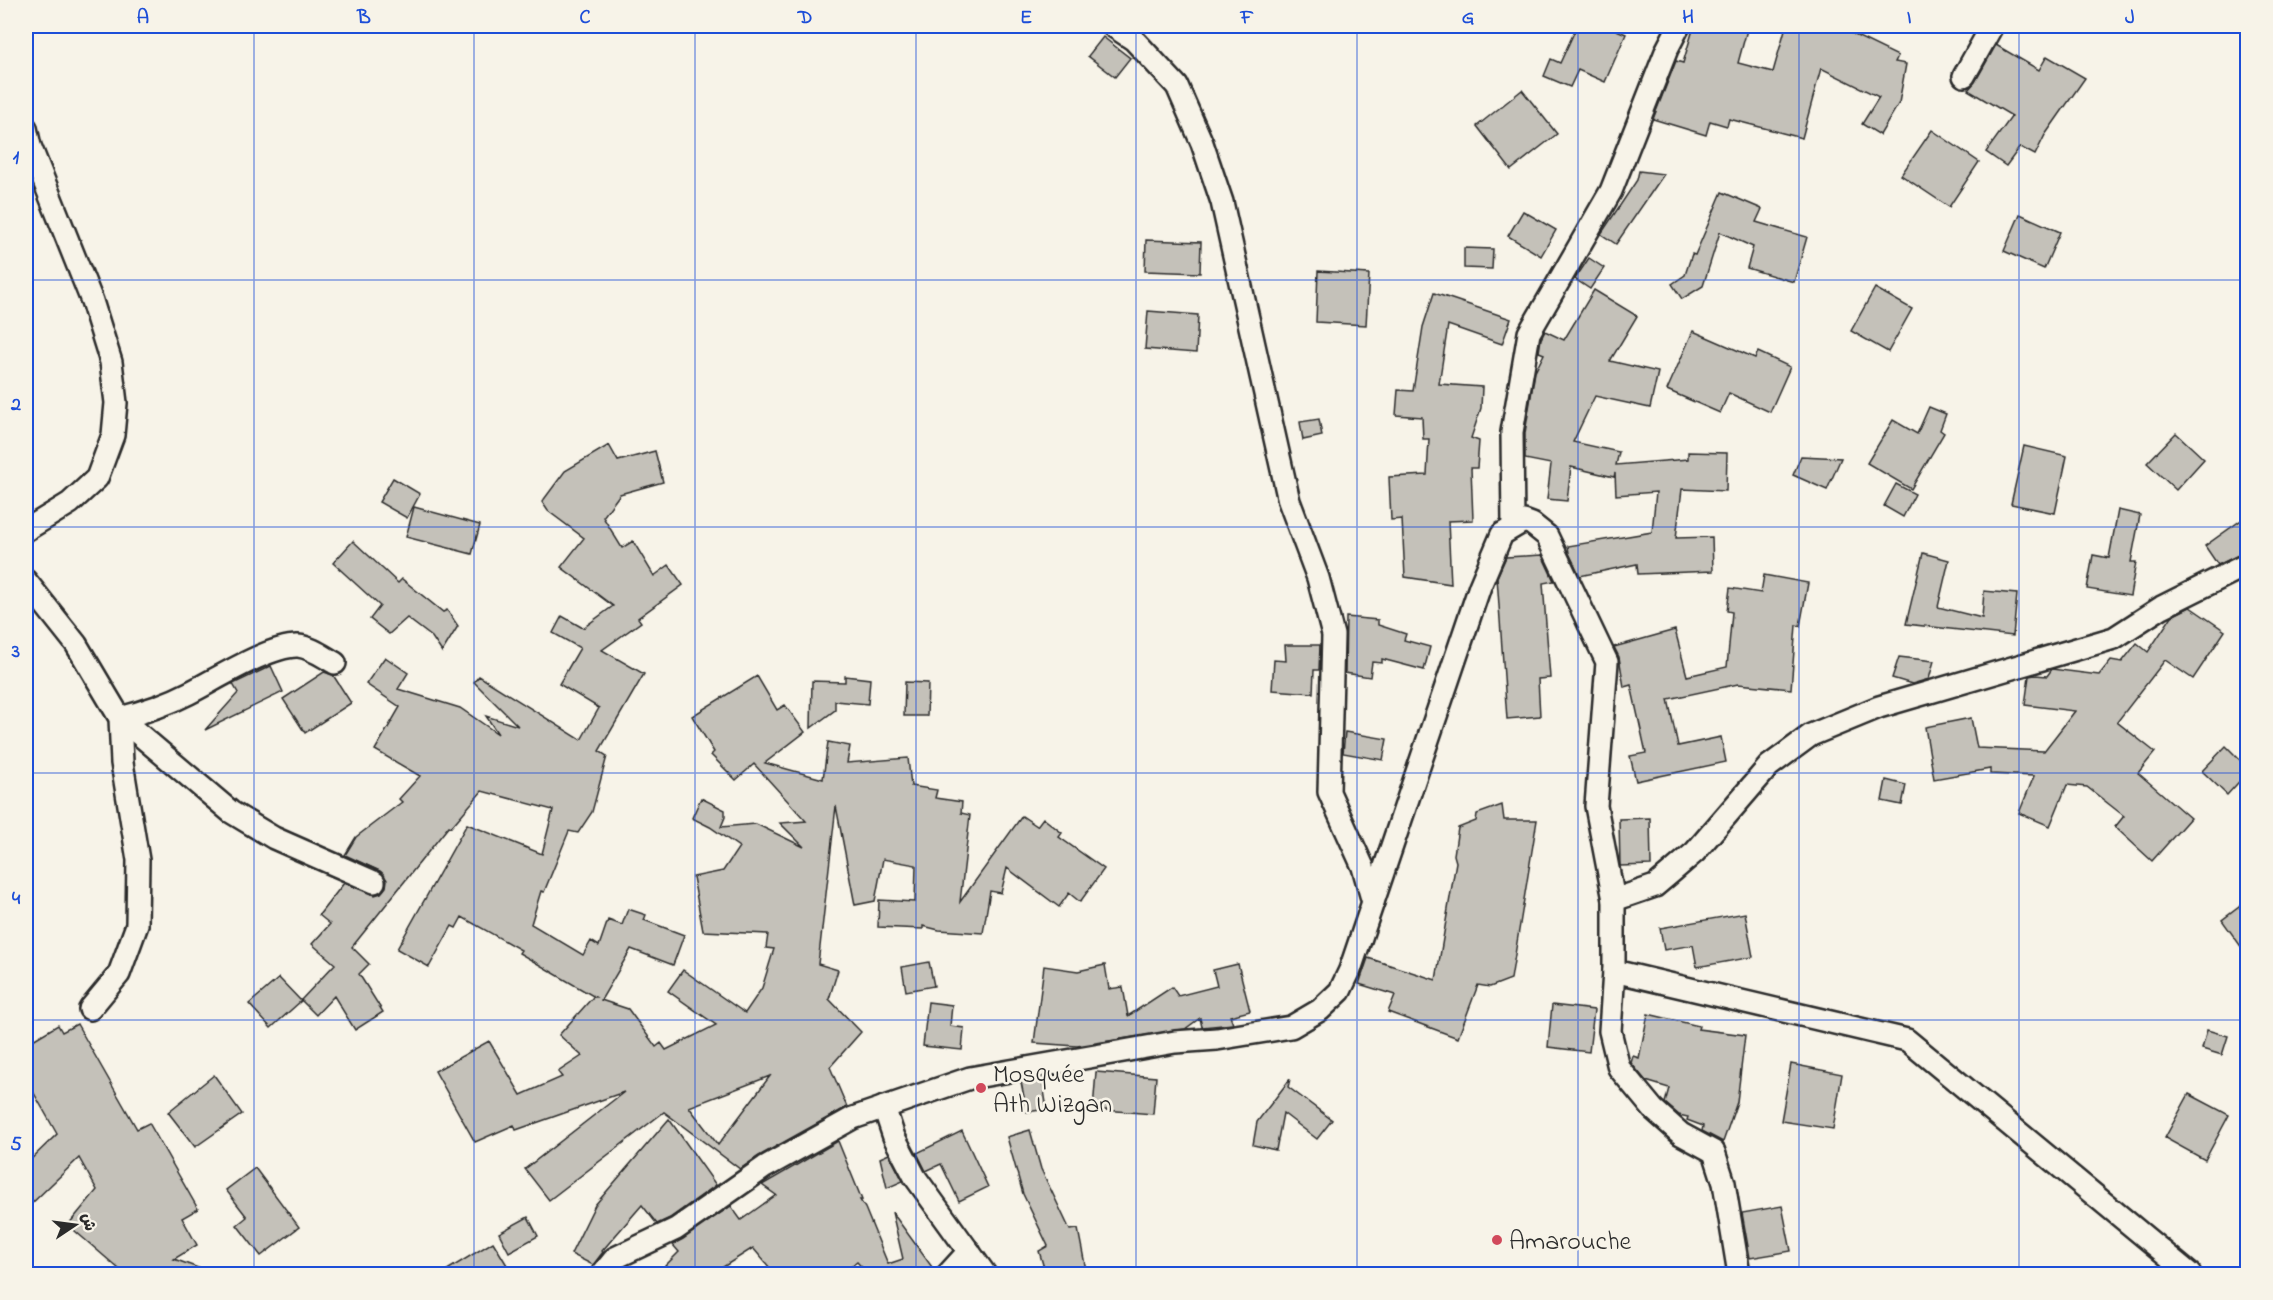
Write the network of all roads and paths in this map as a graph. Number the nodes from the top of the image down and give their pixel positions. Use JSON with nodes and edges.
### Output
{"nodes":[{"id":1,"x":1113,"y":26,"type":"edge"},
{"id":2,"x":1679,"y":26,"type":"edge"},
{"id":3,"x":1992,"y":26,"type":"edge"},
{"id":4,"x":1964,"y":76,"type":"dead end"},
{"id":5,"x":26,"y":128,"type":"edge"},
{"id":6,"x":1513,"y":527,"type":"junction"},
{"id":7,"x":26,"y":530,"type":"edge"},
{"id":8,"x":2247,"y":564,"type":"edge"},
{"id":9,"x":26,"y":581,"type":"edge"},
{"id":10,"x":335,"y":663,"type":"dead end"},
{"id":11,"x":120,"y":718,"type":"junction"},
{"id":12,"x":374,"y":882,"type":"dead end"},
{"id":13,"x":1614,"y":900,"type":"junction"},
{"id":14,"x":1373,"y":902,"type":"junction"},
{"id":15,"x":1614,"y":971,"type":"junction"},
{"id":16,"x":90,"y":1010,"type":"dead end"},
{"id":17,"x":884,"y":1107,"type":"junction"},
{"id":18,"x":969,"y":1251,"type":"junction"},
{"id":19,"x":602,"y":1275,"type":"edge"},
{"id":20,"x":948,"y":1275,"type":"edge"},
{"id":21,"x":985,"y":1275,"type":"edge"},
{"id":22,"x":1739,"y":1275,"type":"edge"},
{"id":23,"x":2190,"y":1275,"type":"edge"}],
"edges":[{"from":1,"to":14,"type":"street"},
{"from":2,"to":6,"type":"street"},
{"from":3,"to":4,"type":"street"},
{"from":5,"to":7,"type":"street"},
{"from":6,"to":13,"type":"street"},
{"from":6,"to":14,"type":"street"},
{"from":8,"to":13,"type":"street"},
{"from":9,"to":11,"type":"street"},
{"from":10,"to":11,"type":"street"},
{"from":11,"to":12,"type":"street"},
{"from":11,"to":16,"type":"street"},
{"from":13,"to":15,"type":"street"},
{"from":14,"to":17,"type":"street"},
{"from":15,"to":22,"type":"street"},
{"from":15,"to":23,"type":"street"},
{"from":17,"to":18,"type":"street"},
{"from":17,"to":19,"type":"street"},
{"from":18,"to":20,"type":"street"},
{"from":18,"to":21,"type":"street"}]}
